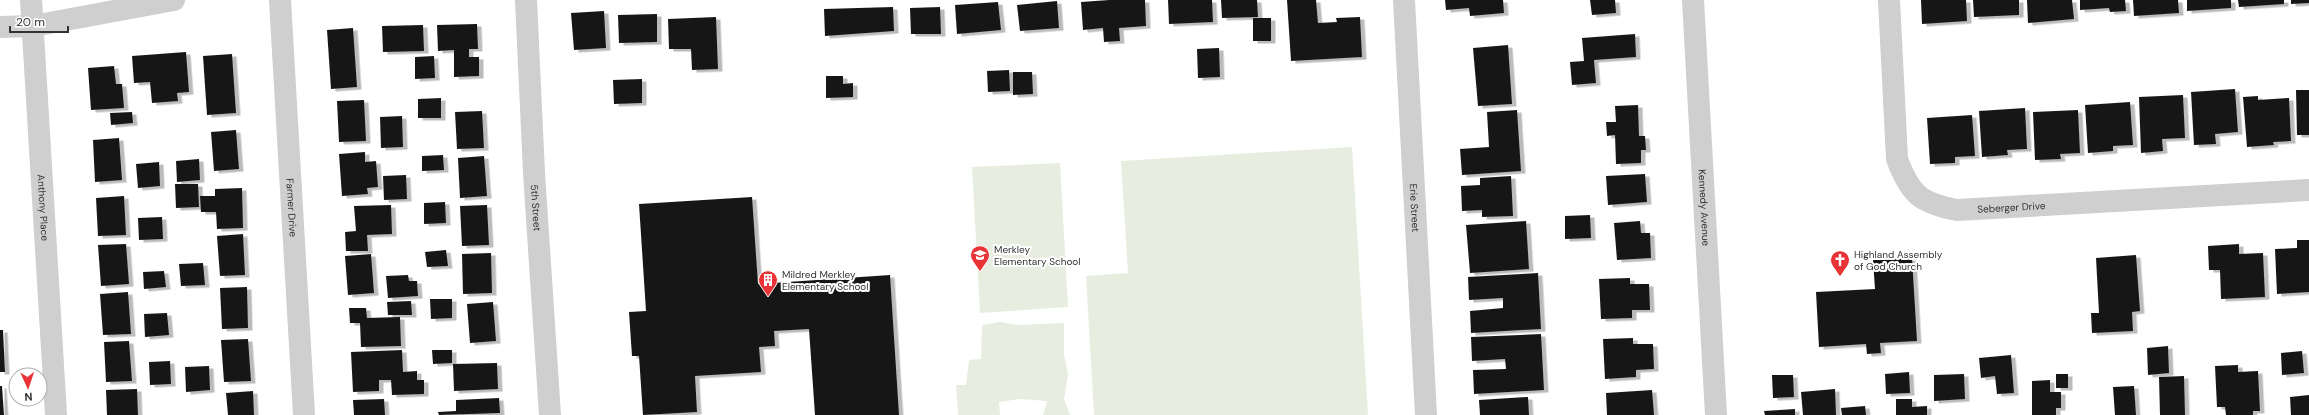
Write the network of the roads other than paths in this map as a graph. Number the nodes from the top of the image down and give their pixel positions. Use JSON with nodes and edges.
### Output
{"nodes":[{"id":1,"x":31,"y":0,"type":"edge"},
{"id":2,"x":174,"y":0,"type":"edge"},
{"id":3,"x":280,"y":0,"type":"edge"},
{"id":4,"x":526,"y":0,"type":"edge"},
{"id":5,"x":1404,"y":0,"type":"edge"},
{"id":6,"x":1693,"y":0,"type":"edge"},
{"id":7,"x":1889,"y":0,"type":"edge"},
{"id":8,"x":32,"y":26,"type":"junction"},
{"id":9,"x":0,"y":27,"type":"edge"},
{"id":10,"x":2309,"y":190,"type":"edge"},
{"id":11,"x":56,"y":415,"type":"edge"},
{"id":12,"x":304,"y":415,"type":"edge"},
{"id":13,"x":550,"y":415,"type":"edge"},
{"id":14,"x":1426,"y":415,"type":"edge"},
{"id":15,"x":1716,"y":415,"type":"edge"}],
"edges":[{"from":1,"to":8,"type":"street","name":"Anthony Place"},
{"from":2,"to":8,"type":"street"},
{"from":3,"to":12,"type":"street","name":"Farmer Drive"},
{"from":4,"to":13,"type":"street","name":"5th Street"},
{"from":5,"to":14,"type":"street","name":"Erie Street"},
{"from":6,"to":15,"type":"street","name":"Kennedy Avenue"},
{"from":7,"to":10,"type":"street","name":"Seberger Drive"},
{"from":8,"to":9,"type":"street"},
{"from":8,"to":11,"type":"street","name":"Anthony Place"}]}
